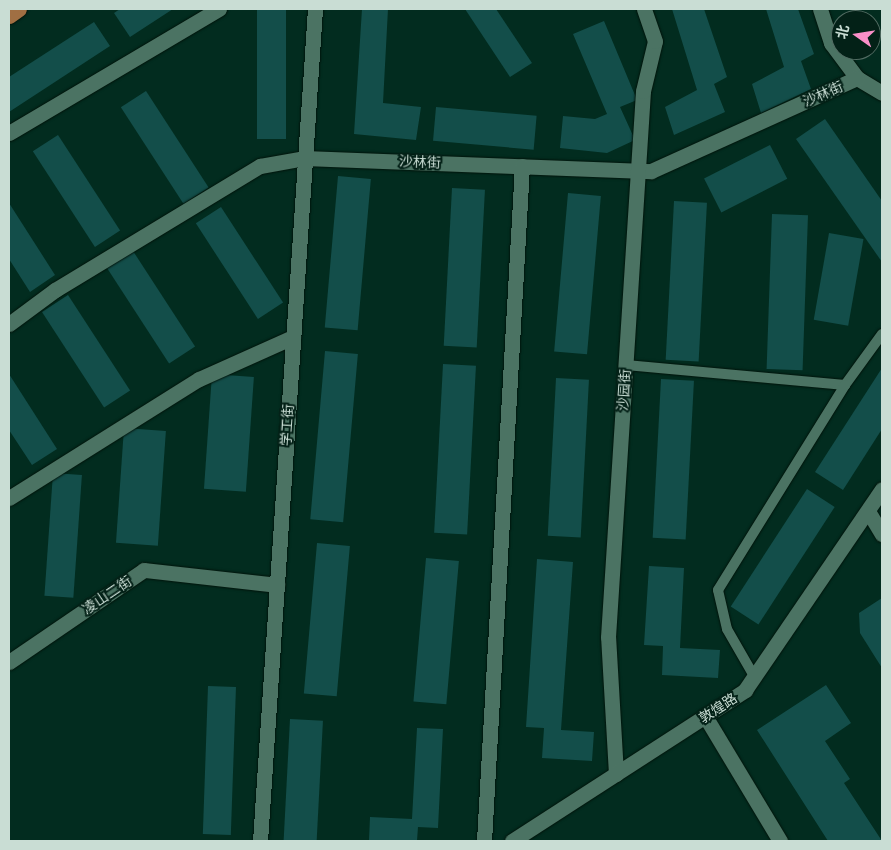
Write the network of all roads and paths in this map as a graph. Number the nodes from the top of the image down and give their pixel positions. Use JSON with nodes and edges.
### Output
{"nodes":[{"id":1,"x":19,"y":9,"type":"edge"},
{"id":2,"x":219,"y":9,"type":"edge"},
{"id":3,"x":315,"y":9,"type":"edge"},
{"id":4,"x":644,"y":9,"type":"edge"},
{"id":5,"x":820,"y":9,"type":"edge"},
{"id":6,"x":9,"y":16,"type":"edge"},
{"id":7,"x":857,"y":78,"type":"junction"},
{"id":8,"x":882,"y":93,"type":"edge"},
{"id":9,"x":9,"y":133,"type":"edge"},
{"id":10,"x":305,"y":158,"type":"junction"},
{"id":11,"x":522,"y":166,"type":"junction"},
{"id":12,"x":639,"y":171,"type":"junction"},
{"id":13,"x":9,"y":324,"type":"edge"},
{"id":14,"x":882,"y":334,"type":"edge"},
{"id":15,"x":293,"y":337,"type":"junction"},
{"id":16,"x":626,"y":365,"type":"junction"},
{"id":17,"x":845,"y":384,"type":"junction"},
{"id":18,"x":882,"y":489,"type":"edge"},
{"id":19,"x":9,"y":498,"type":"edge"},
{"id":20,"x":868,"y":511,"type":"junction"},
{"id":21,"x":882,"y":534,"type":"edge"},
{"id":22,"x":277,"y":585,"type":"junction"},
{"id":23,"x":9,"y":662,"type":"edge"},
{"id":24,"x":754,"y":676,"type":"junction"},
{"id":25,"x":705,"y":716,"type":"junction"},
{"id":26,"x":616,"y":774,"type":"junction"},
{"id":27,"x":260,"y":841,"type":"edge"},
{"id":28,"x":484,"y":841,"type":"edge"},
{"id":29,"x":514,"y":841,"type":"edge"},
{"id":30,"x":780,"y":841,"type":"edge"}],
"edges":[{"from":1,"to":6,"type":"main road"},
{"from":2,"to":9,"type":"street"},
{"from":3,"to":10,"type":"street","name":"学工街"},
{"from":4,"to":12,"type":"street","name":"沙园街"},
{"from":5,"to":7,"type":"street"},
{"from":7,"to":8,"type":"street"},
{"from":7,"to":12,"type":"street","name":"沙林街"},
{"from":10,"to":11,"type":"street","name":"沙林街"},
{"from":10,"to":13,"type":"street","name":"沙林街"},
{"from":10,"to":15,"type":"street","name":"学工街"},
{"from":11,"to":12,"type":"street","name":"沙林街"},
{"from":11,"to":28,"type":"street"},
{"from":12,"to":16,"type":"street","name":"沙园街"},
{"from":14,"to":17,"type":"lane"},
{"from":15,"to":19,"type":"street"},
{"from":15,"to":22,"type":"street","name":"学工街"},
{"from":16,"to":17,"type":"lane"},
{"from":16,"to":26,"type":"street","name":"沙园街"},
{"from":17,"to":24,"type":"lane"},
{"from":18,"to":20,"type":"street","name":"敦煌路"},
{"from":20,"to":21,"type":"street"},
{"from":20,"to":24,"type":"street","name":"敦煌路"},
{"from":22,"to":23,"type":"street","name":"凌山二街"},
{"from":22,"to":27,"type":"street","name":"学工街"},
{"from":24,"to":25,"type":"street","name":"敦煌路"},
{"from":25,"to":26,"type":"street","name":"敦煌路"},
{"from":25,"to":30,"type":"street"},
{"from":26,"to":29,"type":"street","name":"敦煌路"}]}
